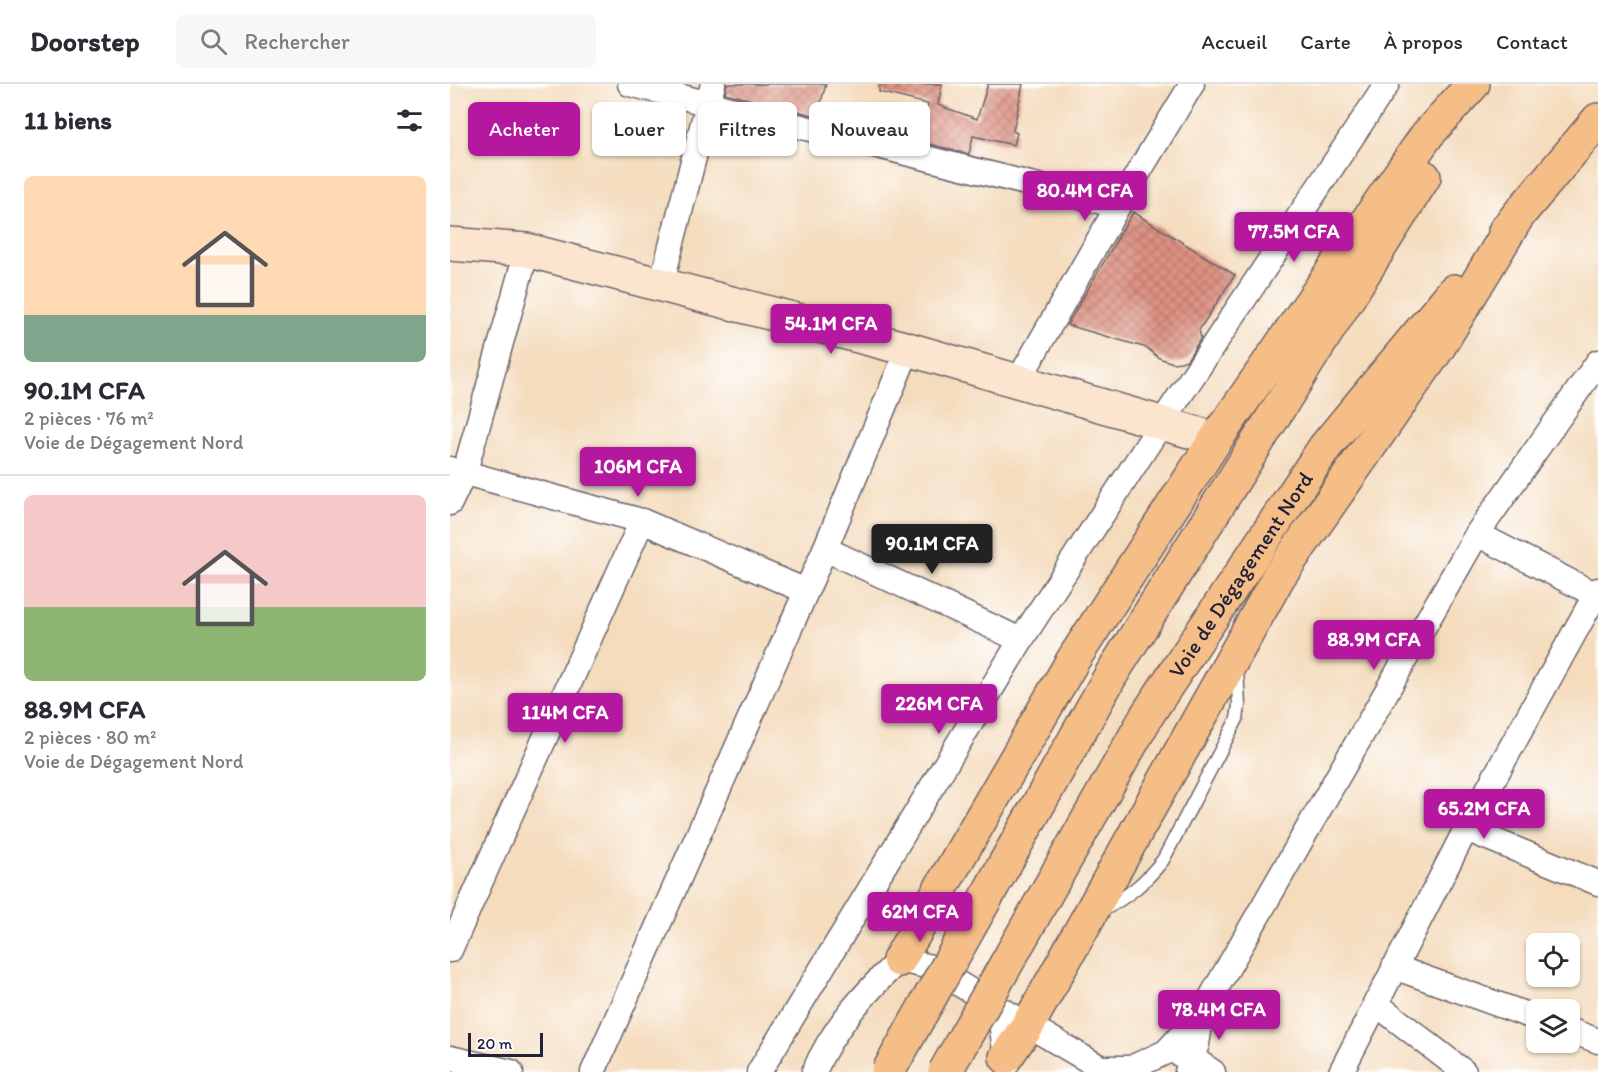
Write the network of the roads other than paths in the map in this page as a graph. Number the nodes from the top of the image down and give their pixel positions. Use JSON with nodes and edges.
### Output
{"nodes":[{"id":1,"x":630,"y":84,"type":"edge"},
{"id":2,"x":1192,"y":84,"type":"edge"},
{"id":3,"x":1388,"y":84,"type":"edge"},
{"id":4,"x":1473,"y":84,"type":"edge"},
{"id":5,"x":1482,"y":84,"type":"edge"},
{"id":6,"x":710,"y":94,"type":"edge"},
{"id":7,"x":1598,"y":120,"type":"edge"},
{"id":8,"x":1118,"y":206,"type":"junction"},
{"id":9,"x":1520,"y":214,"type":"junction"},
{"id":10,"x":450,"y":244,"type":"edge"},
{"id":11,"x":527,"y":250,"type":"junction"},
{"id":12,"x":661,"y":285,"type":"junction"},
{"id":13,"x":908,"y":349,"type":"junction"},
{"id":14,"x":1598,"y":362,"type":"edge"},
{"id":15,"x":1017,"y":383,"type":"junction"},
{"id":16,"x":1161,"y":424,"type":"junction"},
{"id":17,"x":1216,"y":440,"type":"junction"},
{"id":18,"x":458,"y":470,"type":"edge"},
{"id":19,"x":450,"y":503,"type":"edge"},
{"id":20,"x":642,"y":521,"type":"junction"},
{"id":21,"x":1477,"y":534,"type":"junction"},
{"id":22,"x":825,"y":549,"type":"junction"},
{"id":23,"x":806,"y":591,"type":"junction"},
{"id":24,"x":1597,"y":593,"type":"edge"},
{"id":25,"x":1021,"y":640,"type":"junction"},
{"id":26,"x":1466,"y":829,"type":"junction"},
{"id":27,"x":1598,"y":883,"type":"edge"},
{"id":28,"x":450,"y":950,"type":"edge"},
{"id":29,"x":899,"y":960,"type":"junction"},
{"id":30,"x":1394,"y":968,"type":"junction"},
{"id":31,"x":1375,"y":1003,"type":"junction"},
{"id":32,"x":999,"y":1008,"type":"junction"},
{"id":33,"x":1202,"y":1013,"type":"junction"},
{"id":34,"x":1526,"y":1014,"type":"edge"},
{"id":35,"x":1028,"y":1026,"type":"junction"},
{"id":36,"x":1580,"y":1034,"type":"edge"},
{"id":37,"x":1598,"y":1041,"type":"edge"},
{"id":38,"x":1166,"y":1052,"type":"junction"},
{"id":39,"x":450,"y":1058,"type":"edge"},
{"id":40,"x":1007,"y":1065,"type":"edge"},
{"id":41,"x":1190,"y":1065,"type":"edge"},
{"id":42,"x":813,"y":1070,"type":"edge"},
{"id":43,"x":511,"y":1072,"type":"edge"},
{"id":44,"x":593,"y":1072,"type":"edge"},
{"id":45,"x":759,"y":1072,"type":"edge"},
{"id":46,"x":888,"y":1072,"type":"edge"},
{"id":47,"x":945,"y":1072,"type":"edge"},
{"id":48,"x":1213,"y":1072,"type":"edge"},
{"id":49,"x":1341,"y":1072,"type":"edge"},
{"id":50,"x":1464,"y":1072,"type":"edge"}],
"edges":[{"from":1,"to":6,"type":"street"},
{"from":2,"to":8,"type":"street"},
{"from":3,"to":16,"type":"street"},
{"from":4,"to":17,"type":"highway"},
{"from":5,"to":46,"type":"highway","bridge":true},
{"from":6,"to":8,"type":"street"},
{"from":6,"to":12,"type":"street"},
{"from":7,"to":9,"type":"highway","name":"Voie de Dégagement Nord"},
{"from":8,"to":15,"type":"street"},
{"from":9,"to":35,"type":"highway"},
{"from":9,"to":47,"type":"highway","name":"Voie de Dégagement Nord","bridge":true},
{"from":10,"to":11,"type":"street"},
{"from":11,"to":12,"type":"street"},
{"from":11,"to":18,"type":"street"},
{"from":12,"to":13,"type":"street"},
{"from":13,"to":15,"type":"street"},
{"from":13,"to":22,"type":"street"},
{"from":14,"to":21,"type":"street"},
{"from":15,"to":16,"type":"street"},
{"from":16,"to":17,"type":"street"},
{"from":16,"to":25,"type":"street"},
{"from":17,"to":29,"type":"highway"},
{"from":18,"to":19,"type":"street"},
{"from":18,"to":20,"type":"street"},
{"from":20,"to":23,"type":"street"},
{"from":20,"to":28,"type":"street"},
{"from":21,"to":24,"type":"street"},
{"from":21,"to":33,"type":"street"},
{"from":22,"to":23,"type":"street"},
{"from":22,"to":25,"type":"street"},
{"from":23,"to":44,"type":"street"},
{"from":24,"to":26,"type":"street"},
{"from":25,"to":45,"type":"street"},
{"from":26,"to":27,"type":"street"},
{"from":26,"to":30,"type":"street"},
{"from":29,"to":32,"type":"street"},
{"from":29,"to":42,"type":"street"},
{"from":30,"to":31,"type":"street"},
{"from":30,"to":34,"type":"street"},
{"from":31,"to":49,"type":"street"},
{"from":31,"to":50,"type":"street"},
{"from":32,"to":35,"type":"street"},
{"from":32,"to":40,"type":"street"},
{"from":33,"to":38,"type":"street"},
{"from":33,"to":41,"type":"street"},
{"from":35,"to":38,"type":"street"},
{"from":35,"to":40,"type":"highway"},
{"from":36,"to":37,"type":"street"},
{"from":38,"to":41,"type":"street"},
{"from":39,"to":43,"type":"street"},
{"from":41,"to":48,"type":"street"}]}
